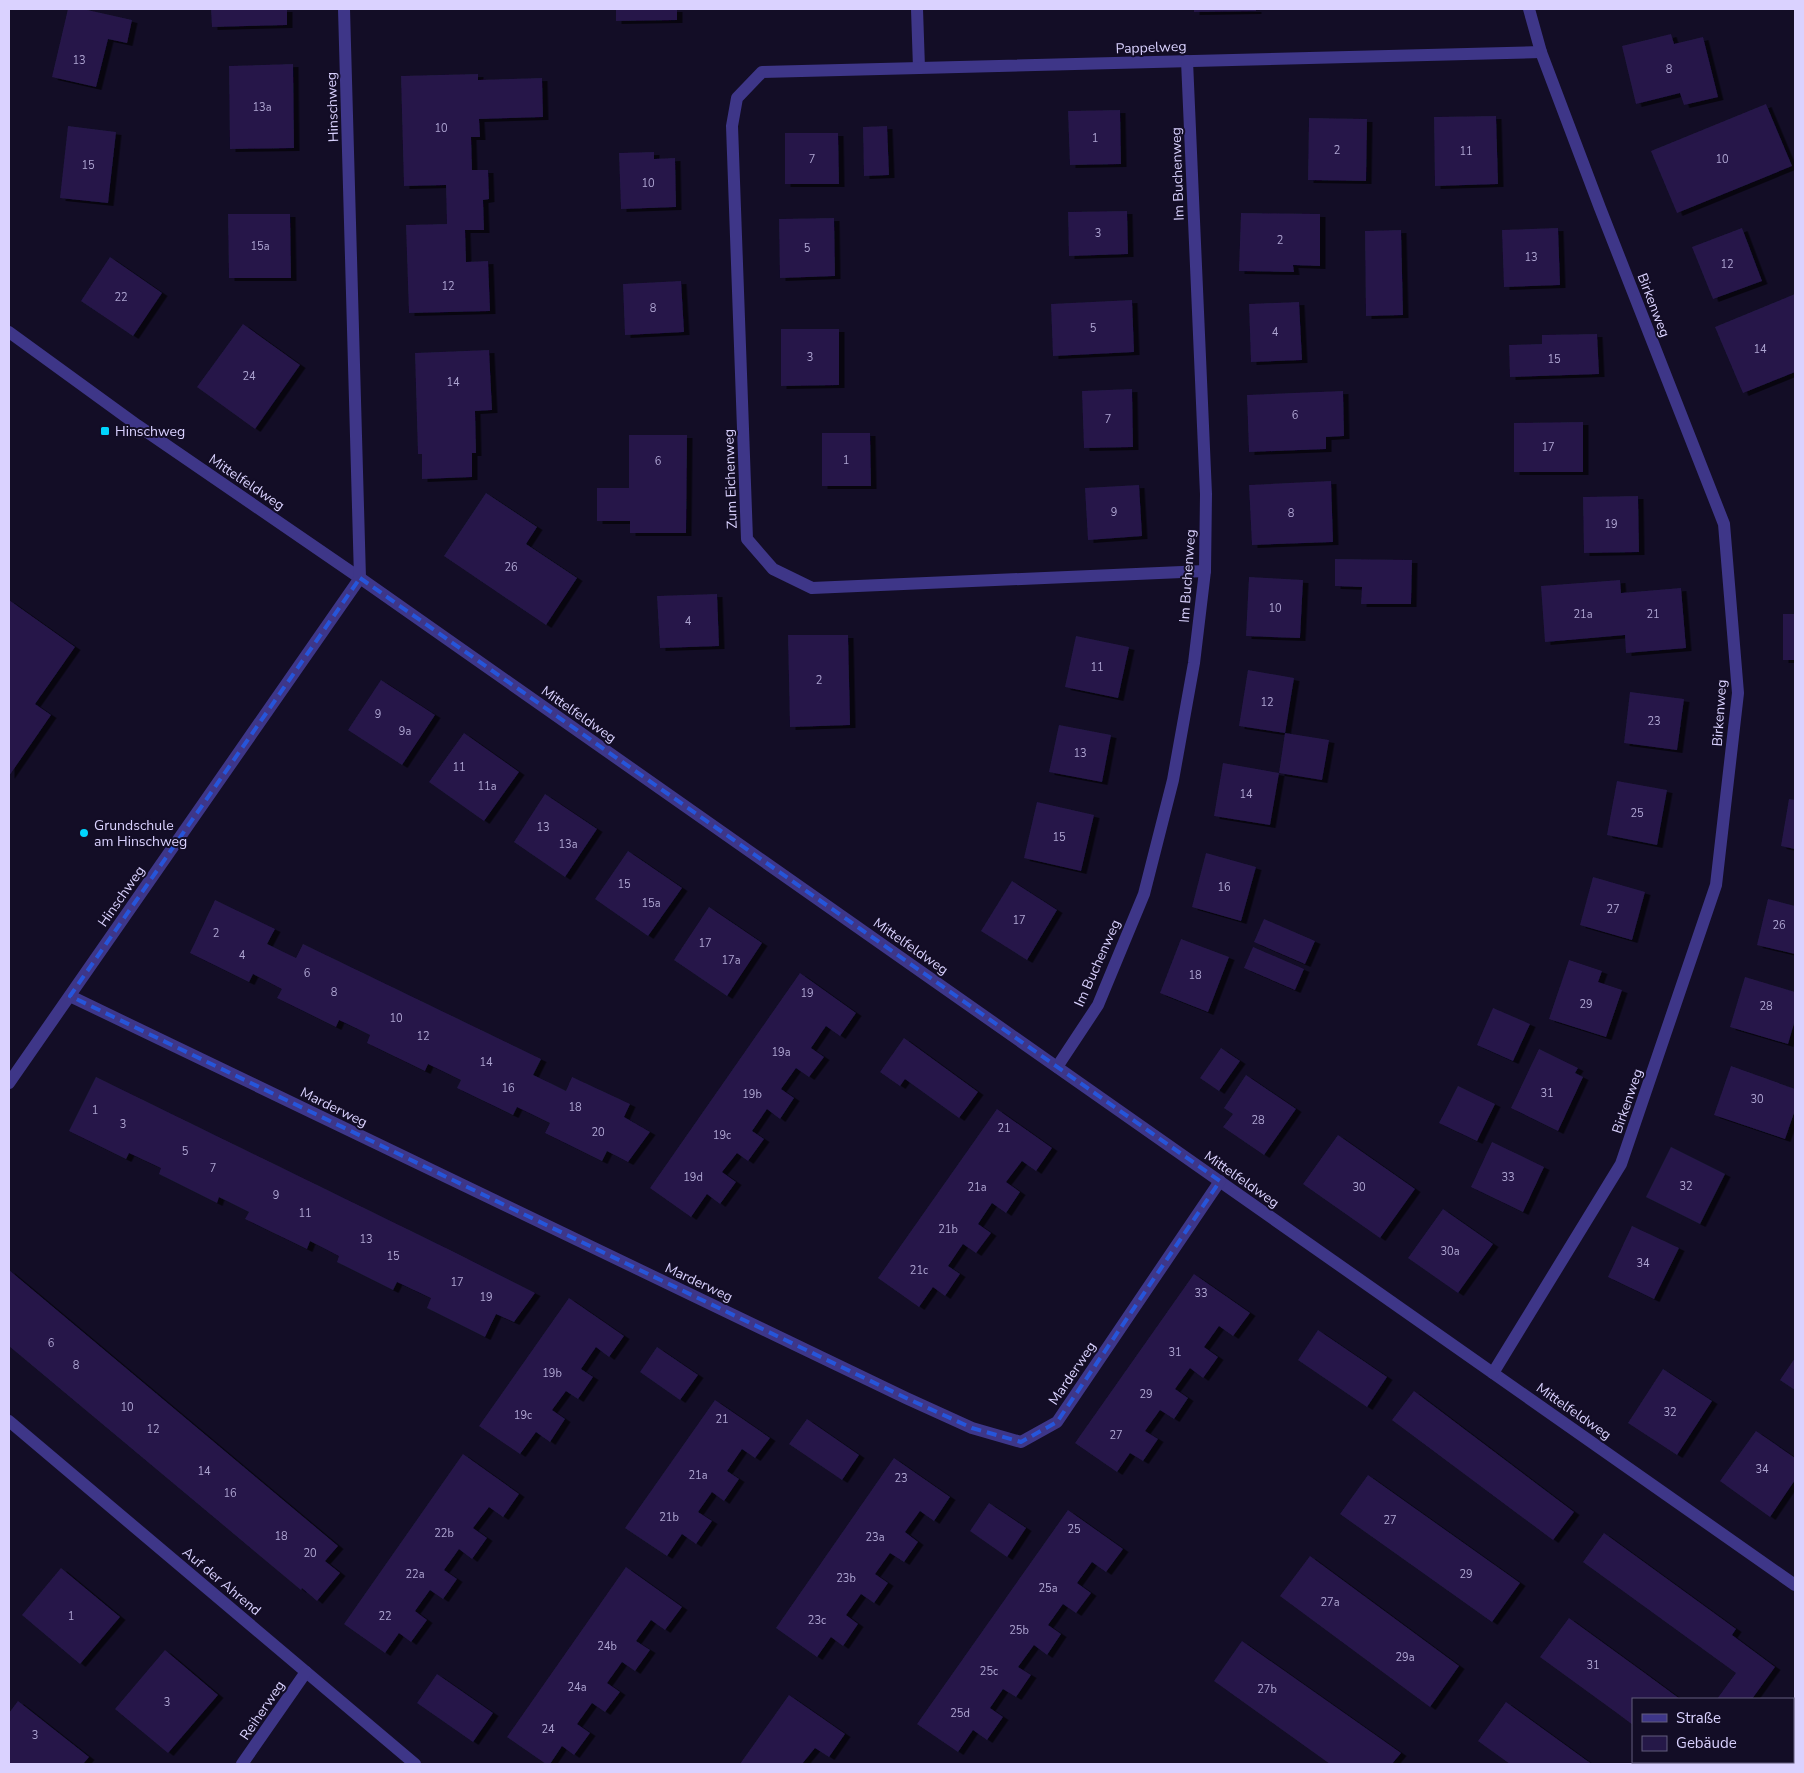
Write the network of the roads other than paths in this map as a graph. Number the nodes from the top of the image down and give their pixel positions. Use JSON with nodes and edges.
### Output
{"nodes":[{"id":1,"x":344,"y":9,"type":"edge"},
{"id":2,"x":916,"y":9,"type":"edge"},
{"id":3,"x":1529,"y":9,"type":"edge"},
{"id":4,"x":1541,"y":52,"type":"junction"},
{"id":5,"x":1187,"y":61,"type":"junction"},
{"id":6,"x":919,"y":68,"type":"junction"},
{"id":7,"x":762,"y":72,"type":"joint"},
{"id":8,"x":9,"y":332,"type":"edge"},
{"id":9,"x":1205,"y":571,"type":"junction"},
{"id":10,"x":360,"y":578,"type":"junction"},
{"id":11,"x":70,"y":996,"type":"junction"},
{"id":12,"x":1057,"y":1067,"type":"junction"},
{"id":13,"x":9,"y":1083,"type":"edge"},
{"id":14,"x":1220,"y":1181,"type":"junction"},
{"id":15,"x":1493,"y":1373,"type":"junction"},
{"id":16,"x":9,"y":1422,"type":"edge"},
{"id":17,"x":1795,"y":1585,"type":"edge"},
{"id":18,"x":306,"y":1672,"type":"junction"},
{"id":19,"x":242,"y":1764,"type":"edge"},
{"id":20,"x":415,"y":1764,"type":"edge"}],
"edges":[{"from":1,"to":10,"type":"street","name":"Hinschweg"},
{"from":2,"to":6,"type":"street"},
{"from":3,"to":4,"type":"street","name":"Birkenweg"},
{"from":4,"to":5,"type":"street","name":"Pappelweg"},
{"from":4,"to":15,"type":"street","name":"Birkenweg"},
{"from":5,"to":6,"type":"street","name":"Pappelweg"},
{"from":5,"to":9,"type":"street","name":"Im Buchenweg"},
{"from":6,"to":7,"type":"street","name":"Pappelweg"},
{"from":7,"to":9,"type":"street","name":"Zum Eichenweg"},
{"from":8,"to":10,"type":"street","name":"Mittelfeldweg"},
{"from":9,"to":12,"type":"street","name":"Im Buchenweg"},
{"from":10,"to":11,"type":"street","name":"Hinschweg"},
{"from":10,"to":12,"type":"street","name":"Mittelfeldweg"},
{"from":11,"to":13,"type":"street","name":"Hinschweg"},
{"from":11,"to":14,"type":"street","name":"Marderweg"},
{"from":12,"to":14,"type":"street","name":"Mittelfeldweg"},
{"from":14,"to":15,"type":"street","name":"Mittelfeldweg"},
{"from":15,"to":17,"type":"street","name":"Mittelfeldweg"},
{"from":16,"to":18,"type":"street","name":"Auf der Ahrend"},
{"from":18,"to":19,"type":"street","name":"Reiherweg"},
{"from":18,"to":20,"type":"street","name":"Auf der Ahrend"}]}
